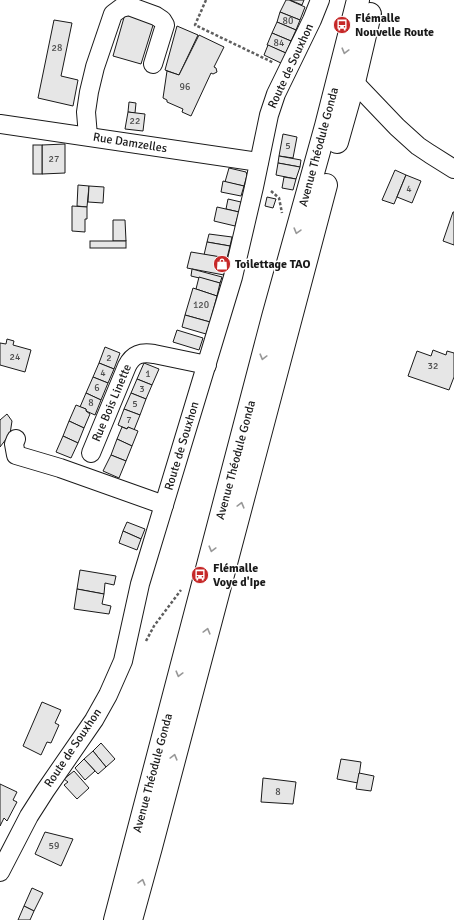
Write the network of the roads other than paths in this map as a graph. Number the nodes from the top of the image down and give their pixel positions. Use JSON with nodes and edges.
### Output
{"nodes":[{"id":1,"x":320,"y":0,"type":"edge"},
{"id":2,"x":358,"y":0,"type":"edge"},
{"id":3,"x":373,"y":0,"type":"edge"},
{"id":4,"x":153,"y":64,"type":"dead end"},
{"id":5,"x":346,"y":80,"type":"junction"},
{"id":6,"x":0,"y":124,"type":"edge"},
{"id":7,"x":88,"y":136,"type":"junction"},
{"id":8,"x":258,"y":166,"type":"junction"},
{"id":9,"x":454,"y":169,"type":"edge"},
{"id":10,"x":207,"y":365,"type":"junction"},
{"id":11,"x":10,"y":451,"type":"edge"},
{"id":12,"x":91,"y":453,"type":"dead end"},
{"id":13,"x":164,"y":505,"type":"junction"},
{"id":14,"x":0,"y":872,"type":"edge"},
{"id":15,"x":115,"y":920,"type":"edge"},
{"id":16,"x":131,"y":920,"type":"edge"}],
"edges":[{"from":1,"to":8,"type":"street","name":"Route de Souxhon"},
{"from":2,"to":5,"type":"main road","name":"Avenue Théodule Gonda","one_way":true},
{"from":3,"to":5,"type":"main road","name":"Avenue Théodule Gonda"},
{"from":4,"to":7,"type":"street"},
{"from":5,"to":9,"type":"street"},
{"from":5,"to":15,"type":"main road","name":"Avenue Théodule Gonda","one_way":true},
{"from":16,"to":5,"type":"main road","name":"Avenue Théodule Gonda","one_way":true},
{"from":6,"to":7,"type":"street","name":"Rue Damzelles"},
{"from":7,"to":8,"type":"street","name":"Rue Damzelles"},
{"from":8,"to":10,"type":"street","name":"Route de Souxhon"},
{"from":10,"to":12,"type":"street","name":"Rue Bois Linette"},
{"from":10,"to":13,"type":"street","name":"Route de Souxhon"},
{"from":11,"to":13,"type":"street"},
{"from":13,"to":14,"type":"street","name":"Route de Souxhon"}]}
